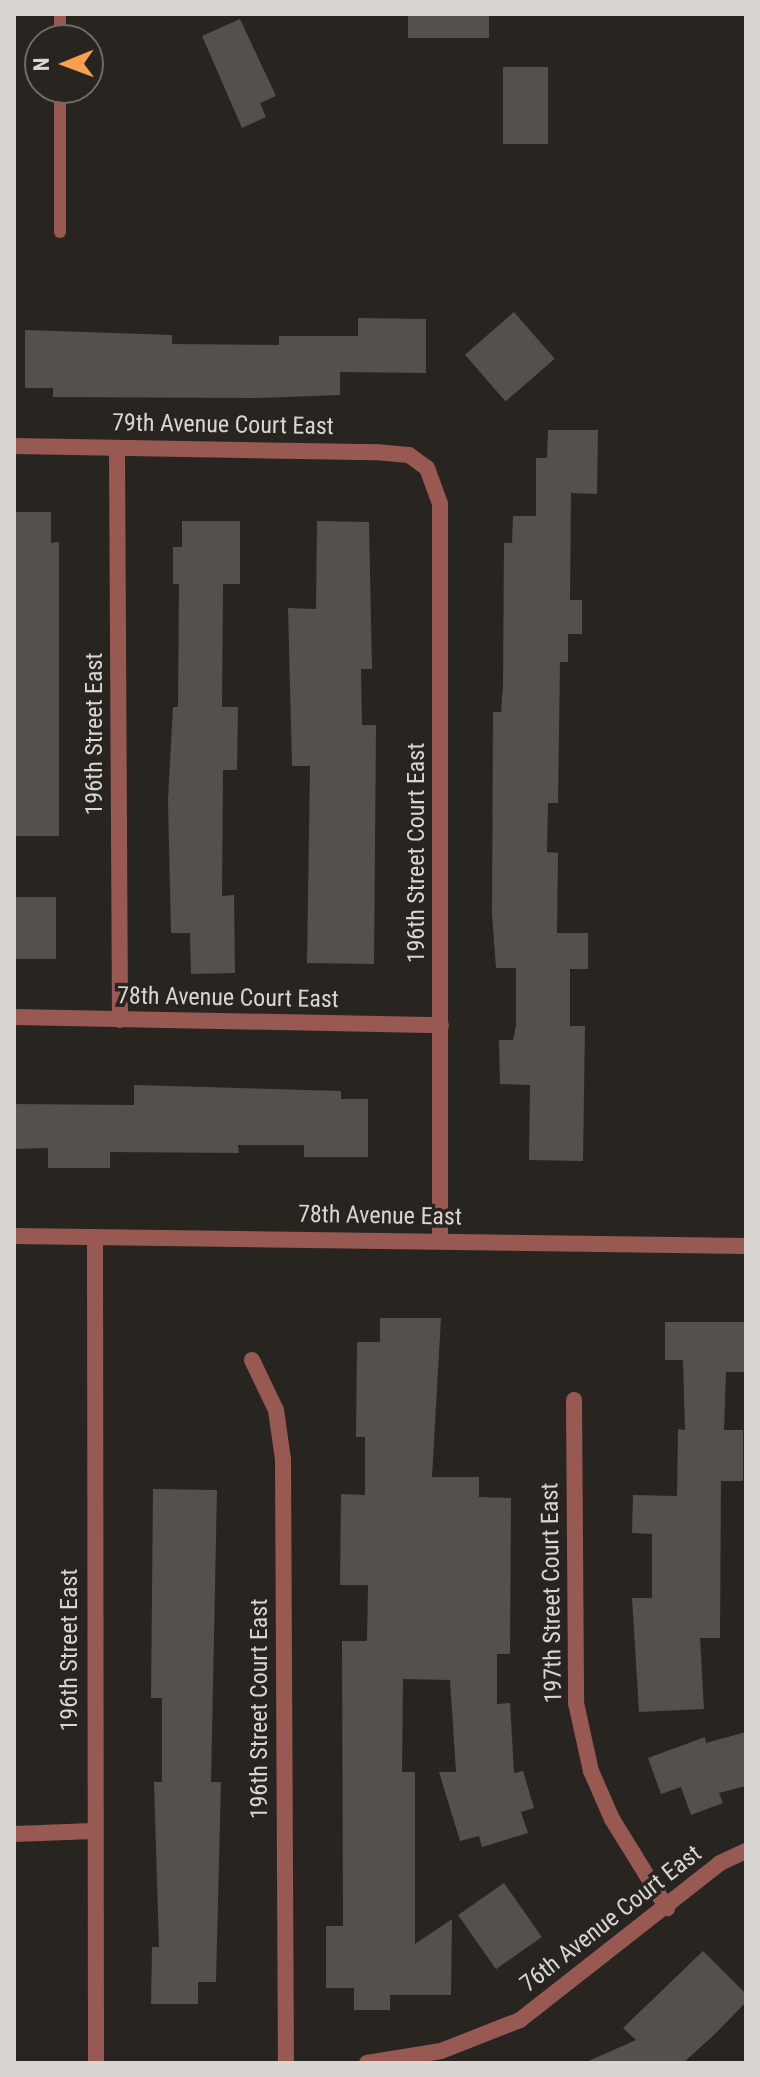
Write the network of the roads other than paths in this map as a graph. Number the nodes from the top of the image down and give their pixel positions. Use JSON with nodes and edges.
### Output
{"nodes":[{"id":1,"x":60,"y":104,"type":"edge"},
{"id":2,"x":60,"y":232,"type":"dead end"},
{"id":3,"x":14,"y":446,"type":"edge"},
{"id":4,"x":117,"y":448,"type":"junction"},
{"id":5,"x":427,"y":468,"type":"joint"},
{"id":6,"x":14,"y":1017,"type":"edge"},
{"id":7,"x":120,"y":1020,"type":"junction"},
{"id":8,"x":441,"y":1025,"type":"junction"},
{"id":9,"x":14,"y":1236,"type":"edge"},
{"id":10,"x":95,"y":1237,"type":"junction"},
{"id":11,"x":440,"y":1240,"type":"junction"},
{"id":12,"x":746,"y":1246,"type":"edge"},
{"id":13,"x":252,"y":1360,"type":"dead end"},
{"id":14,"x":574,"y":1400,"type":"dead end"},
{"id":15,"x":93,"y":1831,"type":"junction"},
{"id":16,"x":14,"y":1834,"type":"edge"},
{"id":17,"x":746,"y":1851,"type":"edge"},
{"id":18,"x":667,"y":1908,"type":"junction"},
{"id":19,"x":96,"y":2063,"type":"edge"},
{"id":20,"x":286,"y":2063,"type":"edge"},
{"id":21,"x":367,"y":2063,"type":"edge"}],
"edges":[{"from":1,"to":2,"type":"lane"},
{"from":3,"to":4,"type":"street","name":"79th Avenue Court East"},
{"from":4,"to":5,"type":"street","name":"79th Avenue Court East"},
{"from":4,"to":7,"type":"street","name":"196th Street East"},
{"from":5,"to":8,"type":"street","name":"196th Street Court East"},
{"from":6,"to":7,"type":"street","name":"78th Avenue Court East"},
{"from":7,"to":8,"type":"street","name":"78th Avenue Court East"},
{"from":8,"to":11,"type":"street","name":"196th Street Court East"},
{"from":9,"to":10,"type":"street","name":"78th Avenue East"},
{"from":10,"to":11,"type":"street","name":"78th Avenue East"},
{"from":10,"to":15,"type":"street","name":"196th Street East"},
{"from":11,"to":12,"type":"street","name":"78th Avenue East"},
{"from":13,"to":20,"type":"street","name":"196th Street Court East"},
{"from":14,"to":18,"type":"street","name":"197th Street Court East"},
{"from":15,"to":16,"type":"street"},
{"from":15,"to":19,"type":"street","name":"196th Street East"},
{"from":17,"to":18,"type":"street","name":"76th Avenue Court East"},
{"from":18,"to":21,"type":"street","name":"76th Avenue Court East"}]}
